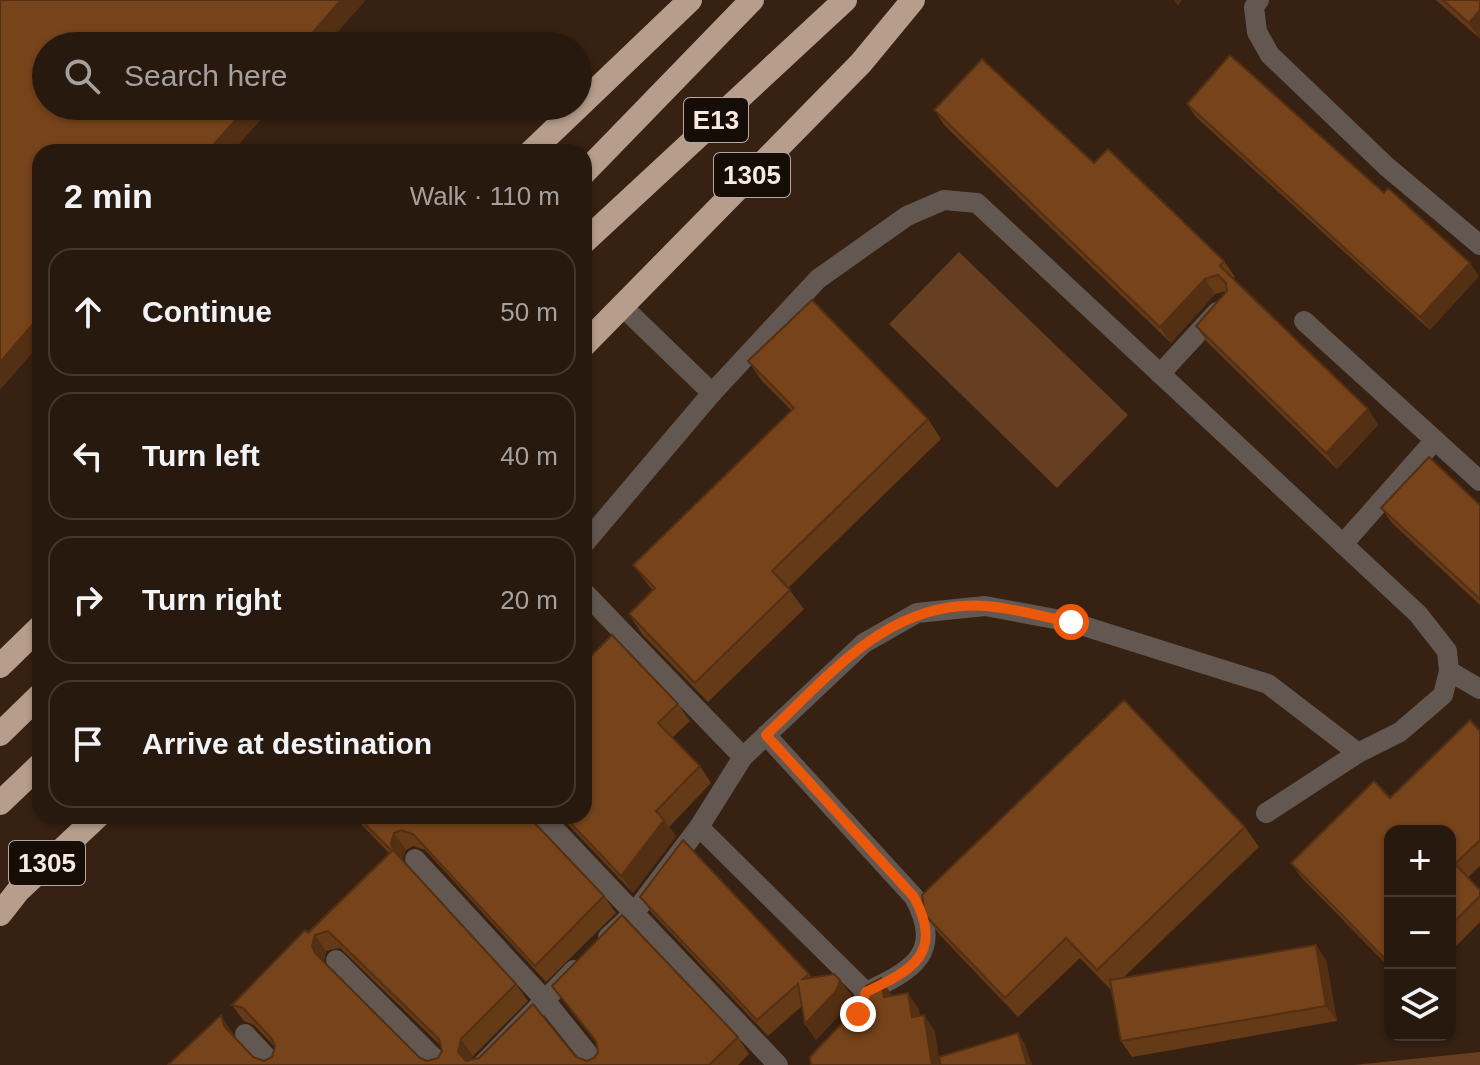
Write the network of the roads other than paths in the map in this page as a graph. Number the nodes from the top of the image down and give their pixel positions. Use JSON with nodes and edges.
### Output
{"nodes":[{"id":1,"x":690,"y":0,"type":"edge"},
{"id":2,"x":752,"y":0,"type":"edge"},
{"id":3,"x":845,"y":0,"type":"edge"},
{"id":4,"x":913,"y":0,"type":"edge"},
{"id":5,"x":1259,"y":0,"type":"edge"},
{"id":6,"x":592,"y":94,"type":"edge"},
{"id":7,"x":564,"y":120,"type":"edge"},
{"id":8,"x":539,"y":144,"type":"edge"},
{"id":9,"x":592,"y":165,"type":"edge"},
{"id":10,"x":592,"y":235,"type":"edge"},
{"id":11,"x":1480,"y":245,"type":"edge"},
{"id":12,"x":1225,"y":303,"type":"edge"},
{"id":13,"x":623,"y":307,"type":"junction"},
{"id":14,"x":1304,"y":321,"type":"dead end"},
{"id":15,"x":592,"y":337,"type":"edge"},
{"id":16,"x":1160,"y":374,"type":"junction"},
{"id":17,"x":712,"y":393,"type":"junction"},
{"id":18,"x":1435,"y":440,"type":"junction"},
{"id":19,"x":1480,"y":481,"type":"edge"},
{"id":20,"x":592,"y":535,"type":"edge"},
{"id":21,"x":1343,"y":544,"type":"junction"},
{"id":22,"x":592,"y":600,"type":"edge"},
{"id":23,"x":32,"y":635,"type":"edge"},
{"id":24,"x":0,"y":666,"type":"edge"},
{"id":25,"x":1449,"y":671,"type":"junction"},
{"id":26,"x":1480,"y":689,"type":"edge"},
{"id":27,"x":32,"y":703,"type":"edge"},
{"id":28,"x":0,"y":734,"type":"edge"},
{"id":29,"x":766,"y":735,"type":"junction"},
{"id":30,"x":1358,"y":753,"type":"junction"},
{"id":31,"x":743,"y":757,"type":"junction"},
{"id":32,"x":32,"y":773,"type":"edge"},
{"id":33,"x":0,"y":803,"type":"edge"},
{"id":34,"x":1266,"y":813,"type":"dead end"},
{"id":35,"x":89,"y":824,"type":"edge"},
{"id":36,"x":550,"y":824,"type":"edge"},
{"id":37,"x":699,"y":827,"type":"junction"},
{"id":38,"x":415,"y":859,"type":"edge"},
{"id":39,"x":635,"y":912,"type":"junction"},
{"id":40,"x":0,"y":914,"type":"edge"},
{"id":41,"x":336,"y":960,"type":"edge"},
{"id":42,"x":866,"y":992,"type":"junction"},
{"id":43,"x":544,"y":999,"type":"junction"},
{"id":44,"x":851,"y":1022,"type":"edge"},
{"id":45,"x":245,"y":1034,"type":"edge"},
{"id":46,"x":274,"y":1065,"type":"edge"},
{"id":47,"x":441,"y":1065,"type":"edge"},
{"id":48,"x":482,"y":1065,"type":"edge"},
{"id":49,"x":597,"y":1065,"type":"edge"},
{"id":50,"x":778,"y":1065,"type":"edge"}],
"edges":[{"from":1,"to":6,"type":"highway"},
{"from":2,"to":9,"type":"highway","number":"E13"},
{"from":3,"to":10,"type":"highway","number":"E13"},
{"from":4,"to":13,"type":"highway","number":"1305"},
{"from":5,"to":11,"type":"lane"},
{"from":7,"to":8,"type":"highway"},
{"from":12,"to":16,"type":"lane"},
{"from":13,"to":15,"type":"highway","number":"1305"},
{"from":13,"to":17,"type":"lane"},
{"from":14,"to":18,"type":"lane"},
{"from":16,"to":17,"type":"lane"},
{"from":16,"to":21,"type":"lane"},
{"from":17,"to":20,"type":"lane"},
{"from":18,"to":19,"type":"lane"},
{"from":18,"to":21,"type":"lane"},
{"from":21,"to":25,"type":"lane"},
{"from":22,"to":31,"type":"lane"},
{"from":23,"to":24,"type":"highway"},
{"from":25,"to":26,"type":"lane"},
{"from":25,"to":30,"type":"lane"},
{"from":27,"to":28,"type":"highway"},
{"from":29,"to":30,"type":"lane"},
{"from":29,"to":31,"type":"lane"},
{"from":29,"to":42,"type":"lane"},
{"from":30,"to":34,"type":"lane"},
{"from":31,"to":37,"type":"lane"},
{"from":32,"to":33,"type":"highway"},
{"from":35,"to":40,"type":"highway","number":"1305"},
{"from":36,"to":39,"type":"lane"},
{"from":37,"to":39,"type":"lane"},
{"from":37,"to":42,"type":"lane"},
{"from":38,"to":43,"type":"lane"},
{"from":39,"to":43,"type":"lane"},
{"from":39,"to":50,"type":"lane"},
{"from":41,"to":47,"type":"lane"},
{"from":42,"to":44,"type":"lane"},
{"from":43,"to":48,"type":"lane"},
{"from":43,"to":49,"type":"lane"},
{"from":45,"to":46,"type":"lane"}]}
